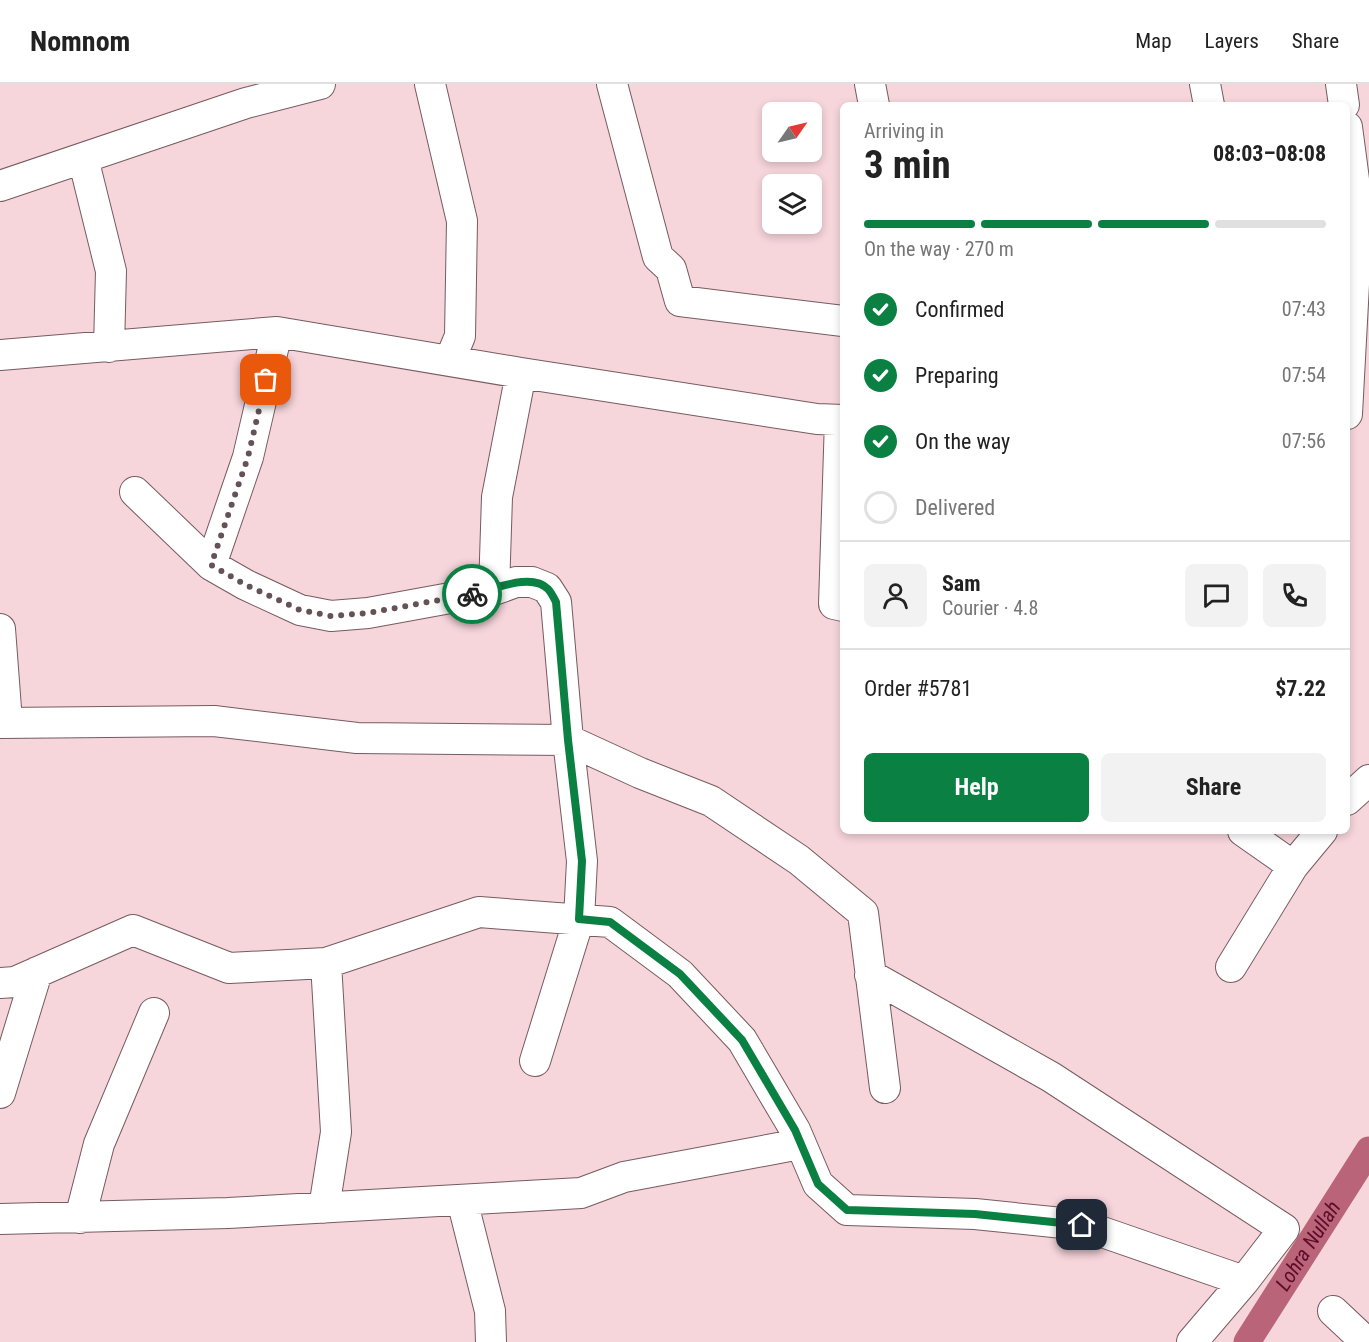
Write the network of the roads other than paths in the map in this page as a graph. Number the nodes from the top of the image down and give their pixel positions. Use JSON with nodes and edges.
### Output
{"nodes":[{"id":1,"x":320,"y":84,"type":"edge"},
{"id":2,"x":430,"y":84,"type":"edge"},
{"id":3,"x":612,"y":84,"type":"edge"},
{"id":4,"x":870,"y":84,"type":"edge"},
{"id":5,"x":1205,"y":84,"type":"edge"},
{"id":6,"x":1341,"y":84,"type":"edge"},
{"id":7,"x":245,"y":93,"type":"edge"},
{"id":8,"x":873,"y":102,"type":"edge"},
{"id":9,"x":1208,"y":102,"type":"edge"},
{"id":10,"x":1344,"y":102,"type":"edge"},
{"id":11,"x":1350,"y":150,"type":"edge"},
{"id":12,"x":83,"y":158,"type":"junction"},
{"id":13,"x":0,"y":186,"type":"edge"},
{"id":14,"x":840,"y":321,"type":"edge"},
{"id":15,"x":277,"y":332,"type":"junction"},
{"id":16,"x":110,"y":347,"type":"junction"},
{"id":17,"x":0,"y":355,"type":"edge"},
{"id":18,"x":1350,"y":358,"type":"edge"},
{"id":19,"x":450,"y":360,"type":"junction"},
{"id":20,"x":521,"y":373,"type":"junction"},
{"id":21,"x":840,"y":420,"type":"edge"},
{"id":22,"x":840,"y":446,"type":"edge"},
{"id":23,"x":135,"y":492,"type":"dead end"},
{"id":24,"x":211,"y":565,"type":"junction"},
{"id":25,"x":494,"y":590,"type":"junction"},
{"id":26,"x":840,"y":605,"type":"edge"},
{"id":27,"x":0,"y":629,"type":"edge"},
{"id":28,"x":4,"y":723,"type":"edge"},
{"id":29,"x":568,"y":740,"type":"junction"},
{"id":30,"x":1369,"y":780,"type":"edge"},
{"id":31,"x":1350,"y":797,"type":"edge"},
{"id":32,"x":1248,"y":834,"type":"edge"},
{"id":33,"x":1320,"y":834,"type":"edge"},
{"id":34,"x":1293,"y":866,"type":"junction"},
{"id":35,"x":579,"y":919,"type":"junction"},
{"id":36,"x":326,"y":963,"type":"junction"},
{"id":37,"x":1231,"y":967,"type":"dead end"},
{"id":38,"x":37,"y":972,"type":"junction"},
{"id":39,"x":870,"y":975,"type":"junction"},
{"id":40,"x":0,"y":983,"type":"edge"},
{"id":41,"x":154,"y":1013,"type":"dead end"},
{"id":42,"x":535,"y":1061,"type":"dead end"},
{"id":43,"x":885,"y":1088,"type":"dead end"},
{"id":44,"x":0,"y":1093,"type":"edge"},
{"id":45,"x":800,"y":1144,"type":"junction"},
{"id":46,"x":462,"y":1200,"type":"junction"},
{"id":47,"x":324,"y":1208,"type":"junction"},
{"id":48,"x":80,"y":1218,"type":"junction"},
{"id":49,"x":0,"y":1219,"type":"edge"},
{"id":50,"x":1244,"y":1281,"type":"junction"},
{"id":51,"x":1333,"y":1311,"type":"dead end"},
{"id":52,"x":491,"y":1342,"type":"edge"},
{"id":53,"x":1192,"y":1342,"type":"edge"},
{"id":54,"x":1366,"y":1342,"type":"edge"}],
"edges":[{"from":1,"to":7,"type":"street"},
{"from":2,"to":19,"type":"street"},
{"from":3,"to":14,"type":"street"},
{"from":4,"to":8,"type":"street"},
{"from":5,"to":9,"type":"street"},
{"from":6,"to":10,"type":"street"},
{"from":7,"to":12,"type":"street"},
{"from":11,"to":18,"type":"street"},
{"from":12,"to":13,"type":"street"},
{"from":12,"to":16,"type":"street"},
{"from":15,"to":16,"type":"street"},
{"from":15,"to":19,"type":"street"},
{"from":15,"to":24,"type":"street"},
{"from":16,"to":17,"type":"street"},
{"from":19,"to":20,"type":"street"},
{"from":20,"to":21,"type":"street"},
{"from":20,"to":25,"type":"street"},
{"from":22,"to":26,"type":"street"},
{"from":23,"to":24,"type":"street"},
{"from":24,"to":25,"type":"street"},
{"from":25,"to":29,"type":"street"},
{"from":27,"to":28,"type":"street"},
{"from":28,"to":29,"type":"street"},
{"from":29,"to":35,"type":"street"},
{"from":29,"to":39,"type":"street"},
{"from":30,"to":31,"type":"street"},
{"from":32,"to":34,"type":"street"},
{"from":33,"to":34,"type":"street"},
{"from":34,"to":37,"type":"street"},
{"from":35,"to":36,"type":"street"},
{"from":35,"to":42,"type":"street"},
{"from":35,"to":45,"type":"street"},
{"from":36,"to":38,"type":"street"},
{"from":36,"to":47,"type":"street"},
{"from":38,"to":40,"type":"street"},
{"from":38,"to":44,"type":"street"},
{"from":39,"to":43,"type":"street"},
{"from":39,"to":50,"type":"street"},
{"from":41,"to":48,"type":"street"},
{"from":45,"to":46,"type":"street"},
{"from":45,"to":50,"type":"street"},
{"from":46,"to":47,"type":"street"},
{"from":46,"to":52,"type":"street"},
{"from":47,"to":48,"type":"street"},
{"from":48,"to":49,"type":"street"},
{"from":50,"to":53,"type":"street"},
{"from":51,"to":54,"type":"street"}]}
